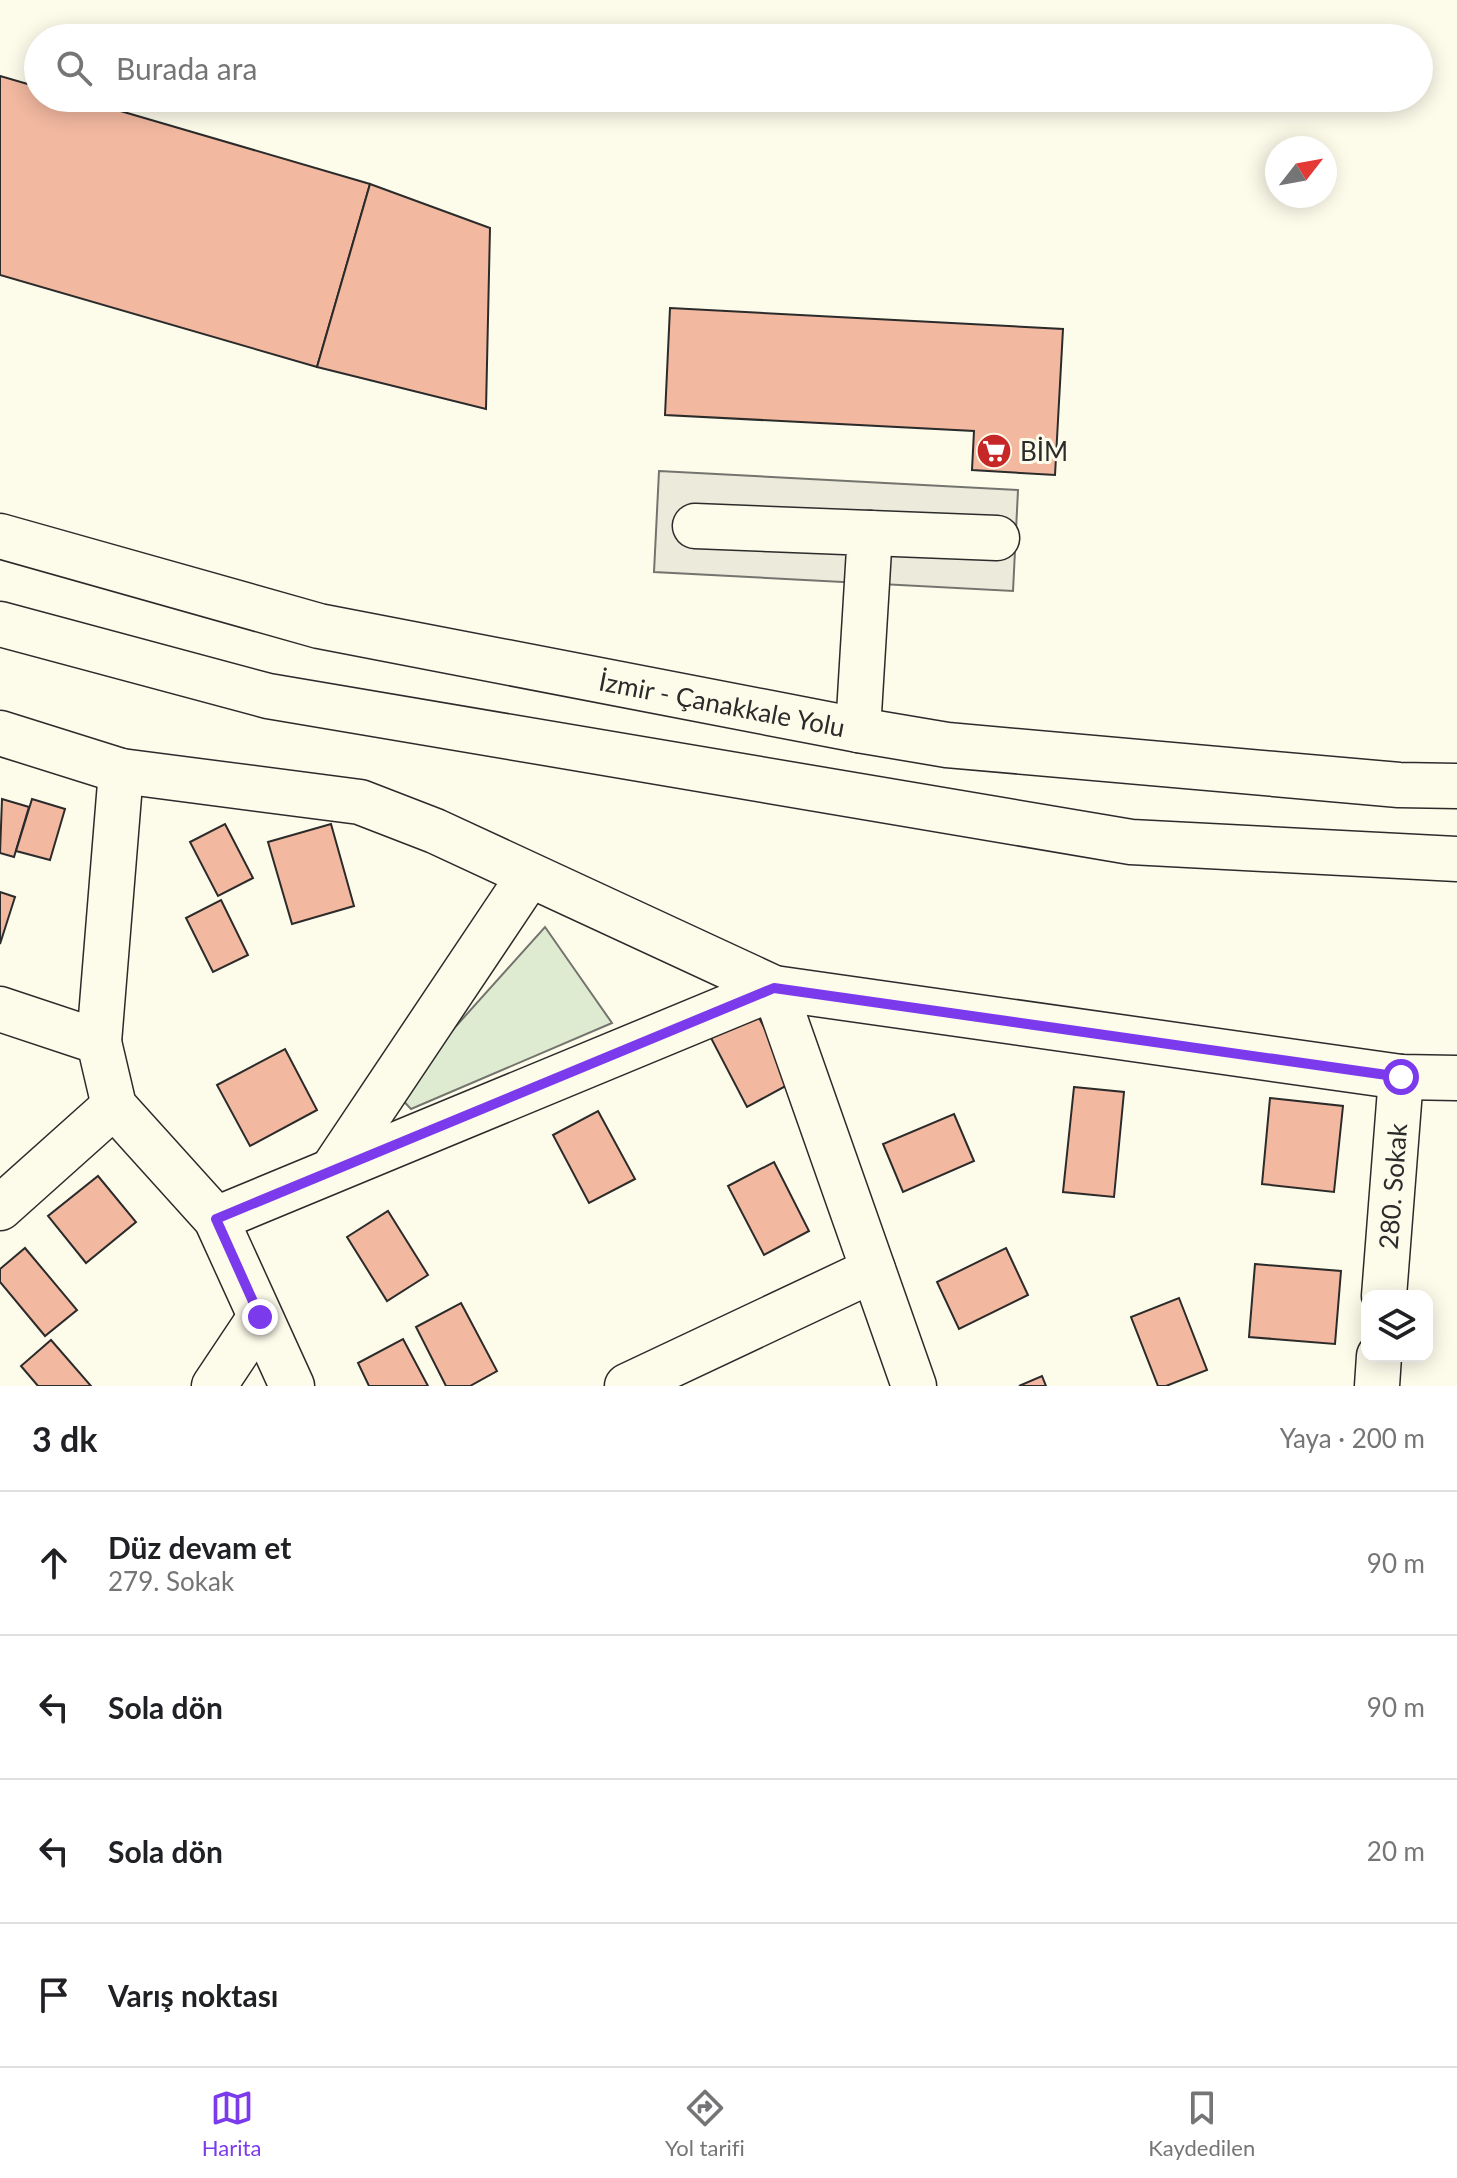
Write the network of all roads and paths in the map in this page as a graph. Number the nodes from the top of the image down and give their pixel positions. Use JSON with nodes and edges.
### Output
{"nodes":[{"id":1,"x":695,"y":526,"type":"dead end"},
{"id":2,"x":870,"y":533,"type":"junction"},
{"id":3,"x":0,"y":536,"type":"edge"},
{"id":4,"x":997,"y":538,"type":"dead end"},
{"id":5,"x":0,"y":624,"type":"edge"},
{"id":6,"x":858,"y":730,"type":"junction"},
{"id":7,"x":0,"y":733,"type":"edge"},
{"id":8,"x":121,"y":771,"type":"junction"},
{"id":9,"x":1457,"y":786,"type":"edge"},
{"id":10,"x":1457,"y":859,"type":"edge"},
{"id":11,"x":529,"y":876,"type":"junction"},
{"id":12,"x":774,"y":988,"type":"junction"},
{"id":13,"x":0,"y":1009,"type":"edge"},
{"id":14,"x":99,"y":1042,"type":"junction"},
{"id":15,"x":1401,"y":1077,"type":"junction"},
{"id":16,"x":1457,"y":1078,"type":"edge"},
{"id":17,"x":114,"y":1106,"type":"junction"},
{"id":18,"x":333,"y":1169,"type":"junction"},
{"id":19,"x":0,"y":1208,"type":"edge"},
{"id":20,"x":216,"y":1219,"type":"junction"},
{"id":21,"x":873,"y":1270,"type":"junction"},
{"id":22,"x":1384,"y":1290,"type":"edge"},
{"id":23,"x":260,"y":1317,"type":"junction"},
{"id":24,"x":1379,"y":1362,"type":"edge"},
{"id":25,"x":214,"y":1386,"type":"edge"},
{"id":26,"x":292,"y":1386,"type":"edge"},
{"id":27,"x":627,"y":1386,"type":"edge"},
{"id":28,"x":914,"y":1386,"type":"edge"},
{"id":29,"x":1377,"y":1386,"type":"edge"}],
"edges":[{"from":1,"to":2,"type":"main road"},
{"from":2,"to":4,"type":"main road"},
{"from":2,"to":6,"type":"main road"},
{"from":3,"to":6,"type":"main road","name":"İzmir - Çanakkale Yolu"},
{"from":5,"to":10,"type":"main road"},
{"from":6,"to":9,"type":"main road","name":"İzmir - Çanakkale Yolu"},
{"from":7,"to":8,"type":"main road"},
{"from":8,"to":11,"type":"main road"},
{"from":8,"to":14,"type":"main road"},
{"from":11,"to":12,"type":"main road"},
{"from":11,"to":18,"type":"main road"},
{"from":12,"to":15,"type":"main road"},
{"from":12,"to":18,"type":"main road"},
{"from":12,"to":21,"type":"main road"},
{"from":13,"to":14,"type":"main road"},
{"from":14,"to":17,"type":"main road"},
{"from":15,"to":16,"type":"main road"},
{"from":15,"to":22,"type":"main road","name":"280. Sokak"},
{"from":17,"to":19,"type":"main road"},
{"from":17,"to":20,"type":"main road"},
{"from":18,"to":20,"type":"main road"},
{"from":20,"to":23,"type":"main road"},
{"from":21,"to":27,"type":"main road"},
{"from":21,"to":28,"type":"main road"},
{"from":23,"to":25,"type":"main road"},
{"from":23,"to":26,"type":"main road"},
{"from":24,"to":29,"type":"main road"}]}
